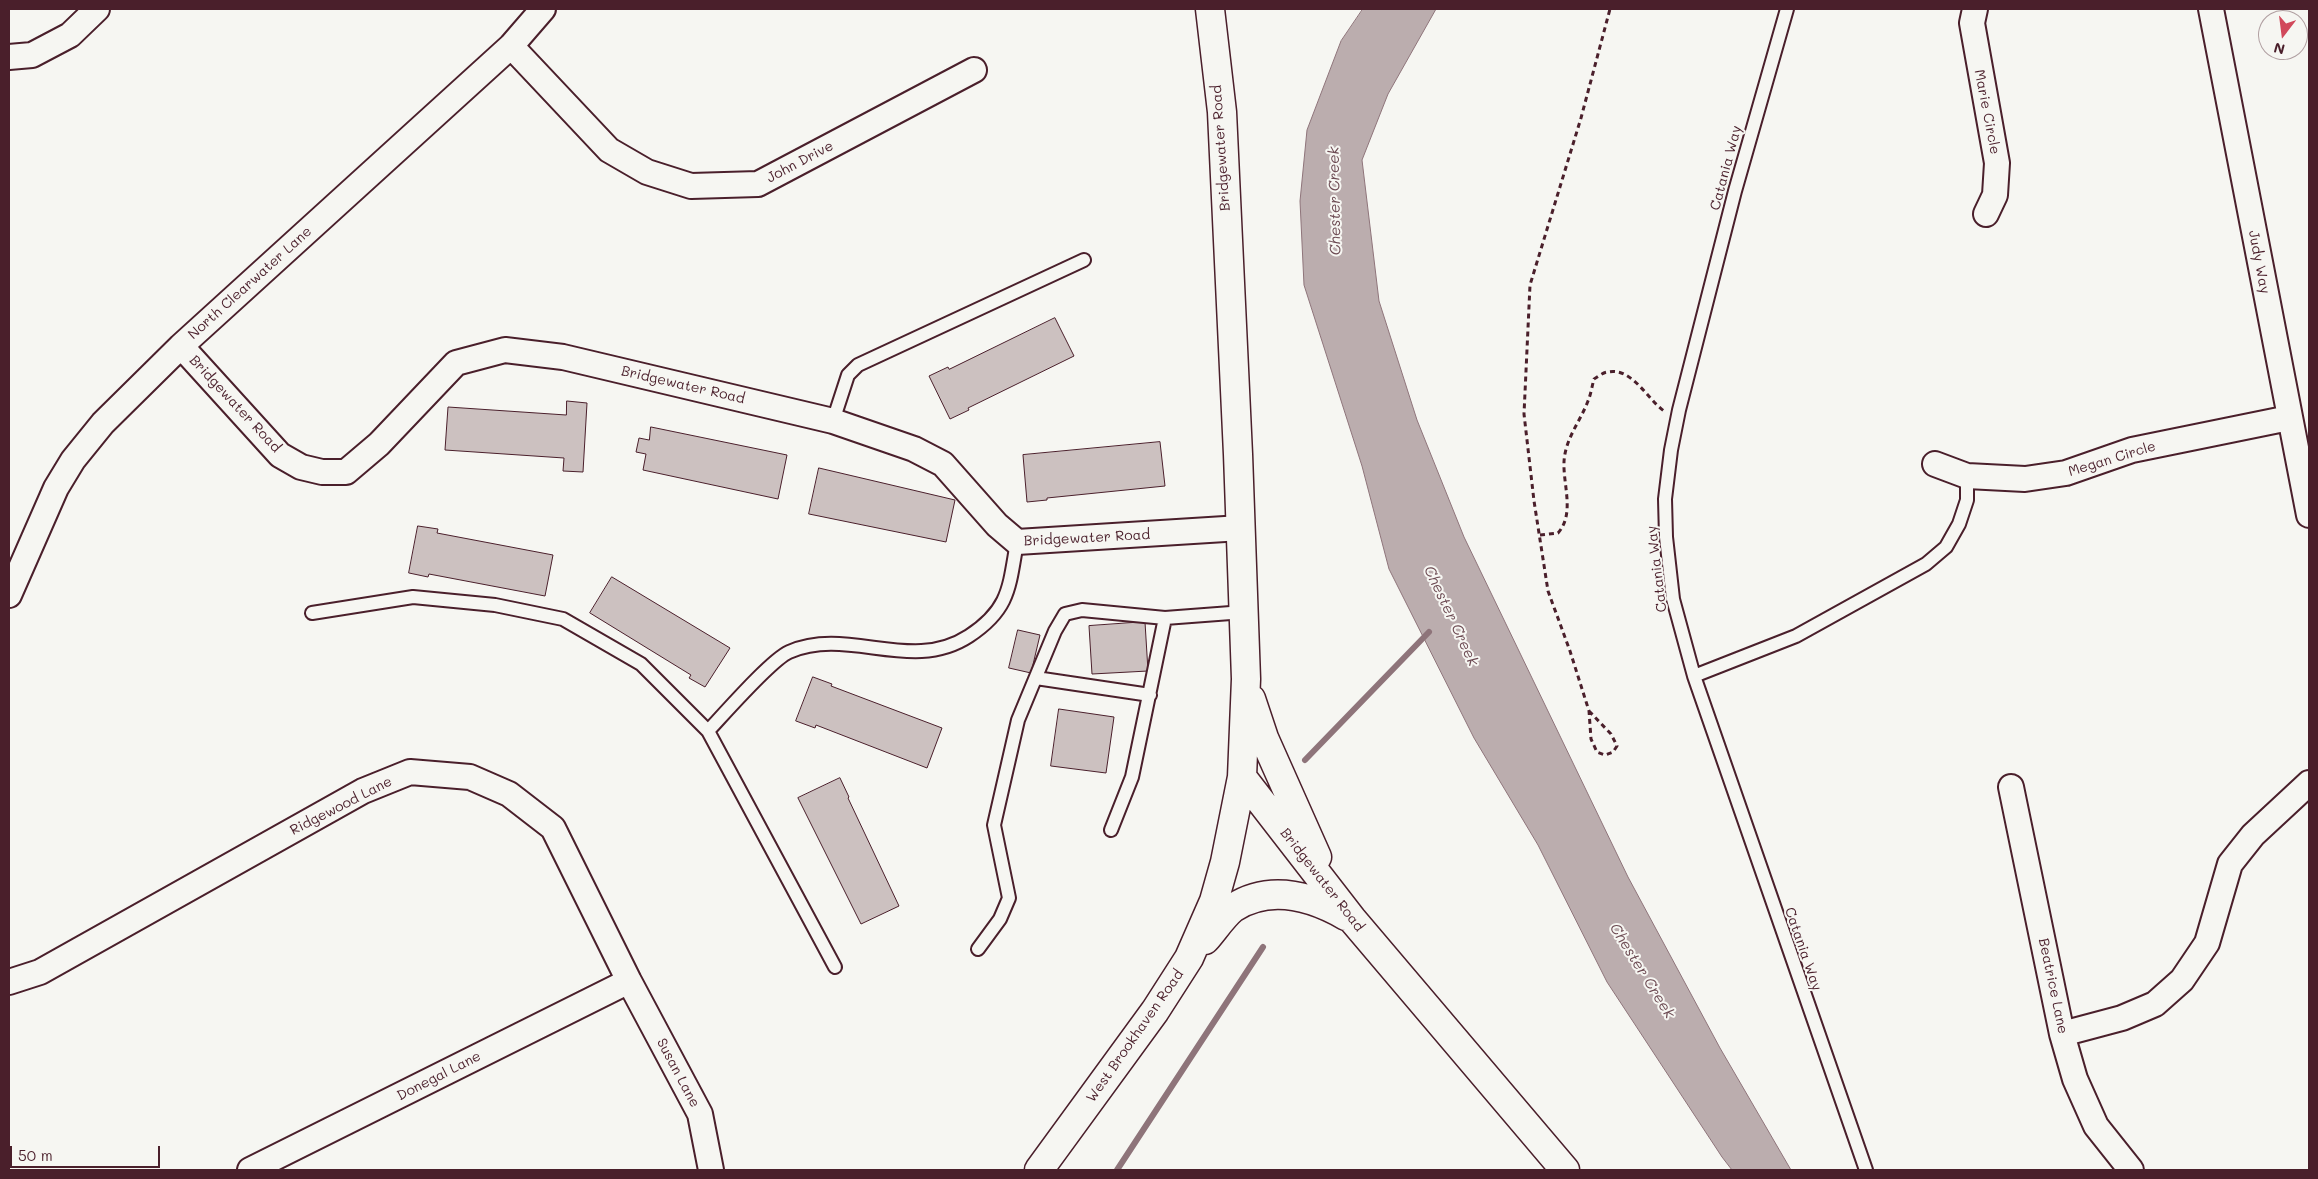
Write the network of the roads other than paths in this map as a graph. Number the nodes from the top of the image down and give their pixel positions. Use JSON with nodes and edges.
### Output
{"nodes":[{"id":1,"x":97,"y":9,"type":"edge"},
{"id":2,"x":543,"y":9,"type":"edge"},
{"id":3,"x":1210,"y":9,"type":"edge"},
{"id":4,"x":1787,"y":9,"type":"edge"},
{"id":5,"x":1975,"y":9,"type":"edge"},
{"id":6,"x":2211,"y":9,"type":"edge"},
{"id":7,"x":511,"y":46,"type":"junction"},
{"id":8,"x":9,"y":56,"type":"edge"},
{"id":9,"x":974,"y":70,"type":"dead end"},
{"id":10,"x":1986,"y":214,"type":"dead end"},
{"id":11,"x":1084,"y":260,"type":"dead end"},
{"id":12,"x":181,"y":346,"type":"junction"},
{"id":13,"x":2289,"y":418,"type":"junction"},
{"id":14,"x":833,"y":421,"type":"junction"},
{"id":15,"x":1935,"y":464,"type":"dead end"},
{"id":16,"x":1967,"y":476,"type":"junction"},
{"id":17,"x":2309,"y":515,"type":"edge"},
{"id":18,"x":1241,"y":528,"type":"junction"},
{"id":19,"x":1018,"y":542,"type":"junction"},
{"id":20,"x":9,"y":595,"type":"edge"},
{"id":21,"x":1244,"y":612,"type":"junction"},
{"id":22,"x":312,"y":613,"type":"dead end"},
{"id":23,"x":1165,"y":618,"type":"junction"},
{"id":24,"x":1694,"y":676,"type":"junction"},
{"id":25,"x":1036,"y":678,"type":"junction"},
{"id":26,"x":1246,"y":679,"type":"junction"},
{"id":27,"x":1150,"y":695,"type":"junction"},
{"id":28,"x":708,"y":731,"type":"junction"},
{"id":29,"x":1242,"y":777,"type":"junction"},
{"id":30,"x":2309,"y":783,"type":"edge"},
{"id":31,"x":2011,"y":786,"type":"dead end"},
{"id":32,"x":1111,"y":830,"type":"dead end"},
{"id":33,"x":1352,"y":920,"type":"junction"},
{"id":34,"x":978,"y":949,"type":"dead end"},
{"id":35,"x":1189,"y":958,"type":"junction"},
{"id":36,"x":834,"y":967,"type":"dead end"},
{"id":37,"x":629,"y":981,"type":"junction"},
{"id":38,"x":9,"y":982,"type":"edge"},
{"id":39,"x":2062,"y":1034,"type":"junction"},
{"id":40,"x":250,"y":1170,"type":"edge"},
{"id":41,"x":711,"y":1170,"type":"edge"},
{"id":42,"x":1039,"y":1170,"type":"edge"},
{"id":43,"x":1565,"y":1170,"type":"edge"},
{"id":44,"x":1866,"y":1170,"type":"edge"},
{"id":45,"x":2131,"y":1170,"type":"edge"}],
"edges":[{"from":1,"to":8,"type":"street"},
{"from":2,"to":7,"type":"street","name":"North Clearwater Lane"},
{"from":3,"to":18,"type":"street","name":"Bridgewater Road"},
{"from":4,"to":24,"type":"lane","name":"Catania Way"},
{"from":5,"to":10,"type":"street","name":"Marie Circle"},
{"from":6,"to":13,"type":"street","name":"Judy Way"},
{"from":7,"to":9,"type":"street","name":"John Drive"},
{"from":7,"to":12,"type":"street","name":"North Clearwater Lane"},
{"from":11,"to":14,"type":"lane"},
{"from":12,"to":14,"type":"street","name":"Bridgewater Road"},
{"from":12,"to":20,"type":"street","name":"North Clearwater Lane"},
{"from":13,"to":16,"type":"street","name":"Megan Circle"},
{"from":13,"to":17,"type":"street","name":"Judy Way"},
{"from":14,"to":19,"type":"street","name":"Bridgewater Road"},
{"from":15,"to":16,"type":"street","name":"Megan Circle"},
{"from":16,"to":24,"type":"lane"},
{"from":18,"to":19,"type":"street","name":"Bridgewater Road"},
{"from":18,"to":21,"type":"street","name":"Bridgewater Road"},
{"from":19,"to":28,"type":"lane"},
{"from":21,"to":23,"type":"lane"},
{"from":21,"to":26,"type":"street","name":"Bridgewater Road"},
{"from":22,"to":28,"type":"lane"},
{"from":23,"to":25,"type":"lane"},
{"from":23,"to":27,"type":"lane"},
{"from":24,"to":44,"type":"lane","name":"Catania Way"},
{"from":25,"to":27,"type":"lane"},
{"from":25,"to":34,"type":"lane"},
{"from":26,"to":29,"type":"street","name":"Bridgewater Road"},
{"from":26,"to":33,"type":"street"},
{"from":27,"to":32,"type":"lane"},
{"from":28,"to":36,"type":"lane"},
{"from":29,"to":33,"type":"street","name":"Bridgewater Road"},
{"from":29,"to":35,"type":"street","name":"West Brookhaven Road"},
{"from":30,"to":39,"type":"street"},
{"from":31,"to":39,"type":"street","name":"Beatrice Lane"},
{"from":33,"to":35,"type":"street"},
{"from":33,"to":43,"type":"street","name":"Bridgewater Road"},
{"from":35,"to":42,"type":"street","name":"West Brookhaven Road"},
{"from":37,"to":38,"type":"street","name":"Ridgewood Lane"},
{"from":37,"to":40,"type":"street","name":"Donegal Lane"},
{"from":37,"to":41,"type":"street","name":"Susan Lane"},
{"from":39,"to":45,"type":"street","name":"Beatrice Lane"}]}
